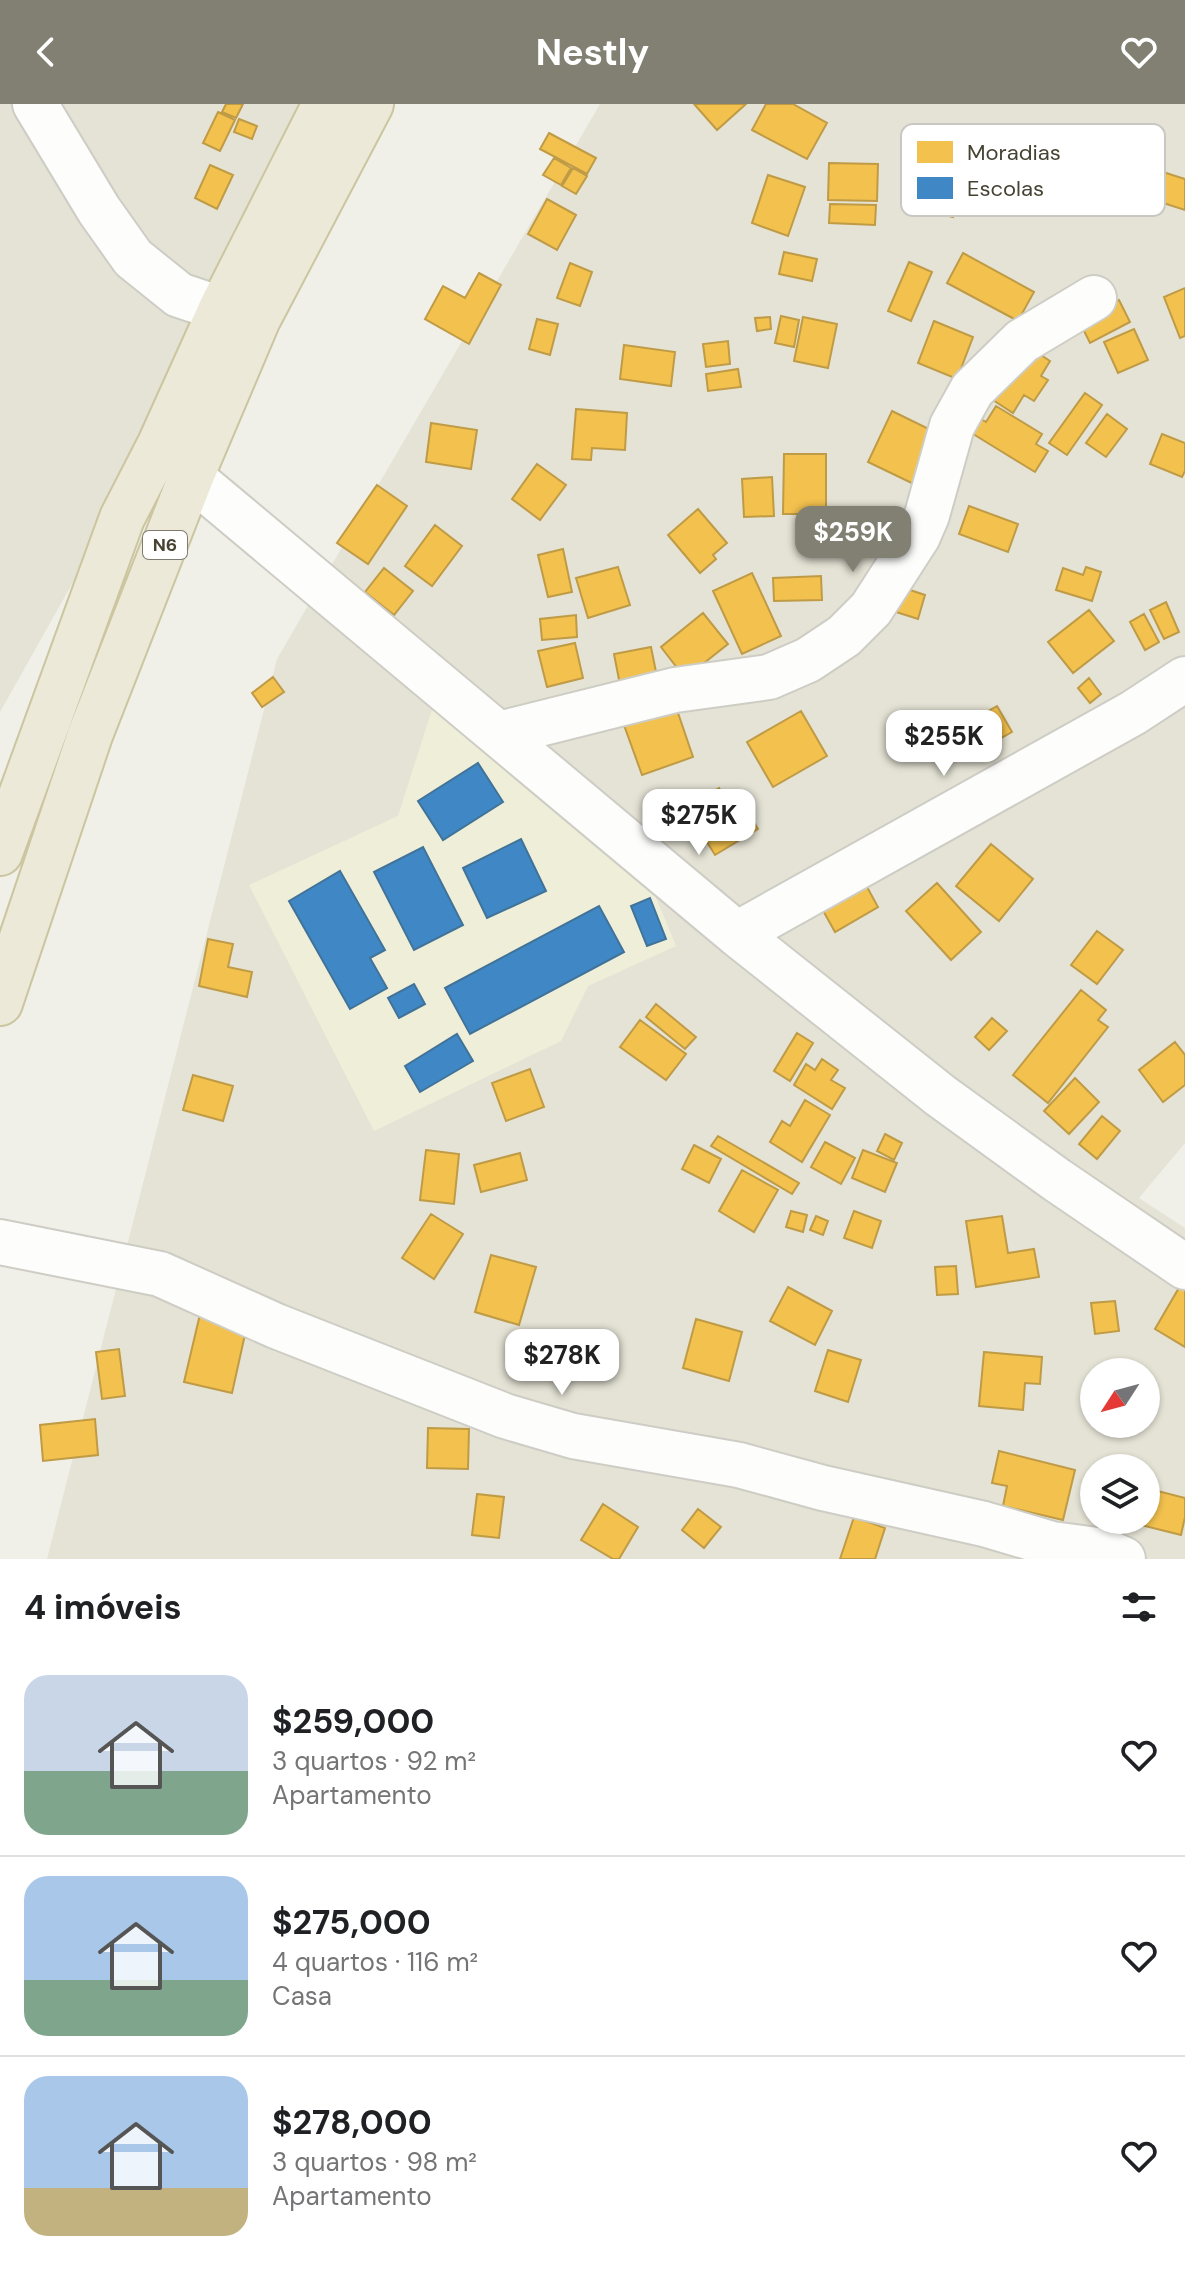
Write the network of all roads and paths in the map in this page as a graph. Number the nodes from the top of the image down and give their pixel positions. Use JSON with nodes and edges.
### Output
{"nodes":[{"id":1,"x":35,"y":104,"type":"edge"},
{"id":2,"x":325,"y":104,"type":"edge"},
{"id":3,"x":371,"y":104,"type":"edge"},
{"id":4,"x":1094,"y":298,"type":"dead end"},
{"id":5,"x":221,"y":309,"type":"junction"},
{"id":6,"x":191,"y":477,"type":"junction"},
{"id":7,"x":1185,"y":679,"type":"edge"},
{"id":8,"x":499,"y":734,"type":"junction"},
{"id":9,"x":0,"y":853,"type":"edge"},
{"id":10,"x":737,"y":934,"type":"junction"},
{"id":11,"x":0,"y":1003,"type":"edge"},
{"id":12,"x":0,"y":1242,"type":"edge"},
{"id":13,"x":1185,"y":1267,"type":"edge"},
{"id":14,"x":1123,"y":1559,"type":"edge"}],
"edges":[{"from":1,"to":5,"type":"street"},
{"from":2,"to":5,"type":"highway","number":"N6"},
{"from":3,"to":6,"type":"highway","number":"N6"},
{"from":4,"to":8,"type":"street"},
{"from":5,"to":9,"type":"highway","number":"N6"},
{"from":6,"to":8,"type":"street"},
{"from":6,"to":11,"type":"highway","number":"N6"},
{"from":7,"to":10,"type":"street"},
{"from":8,"to":10,"type":"street"},
{"from":10,"to":13,"type":"street"},
{"from":12,"to":14,"type":"street"}]}
